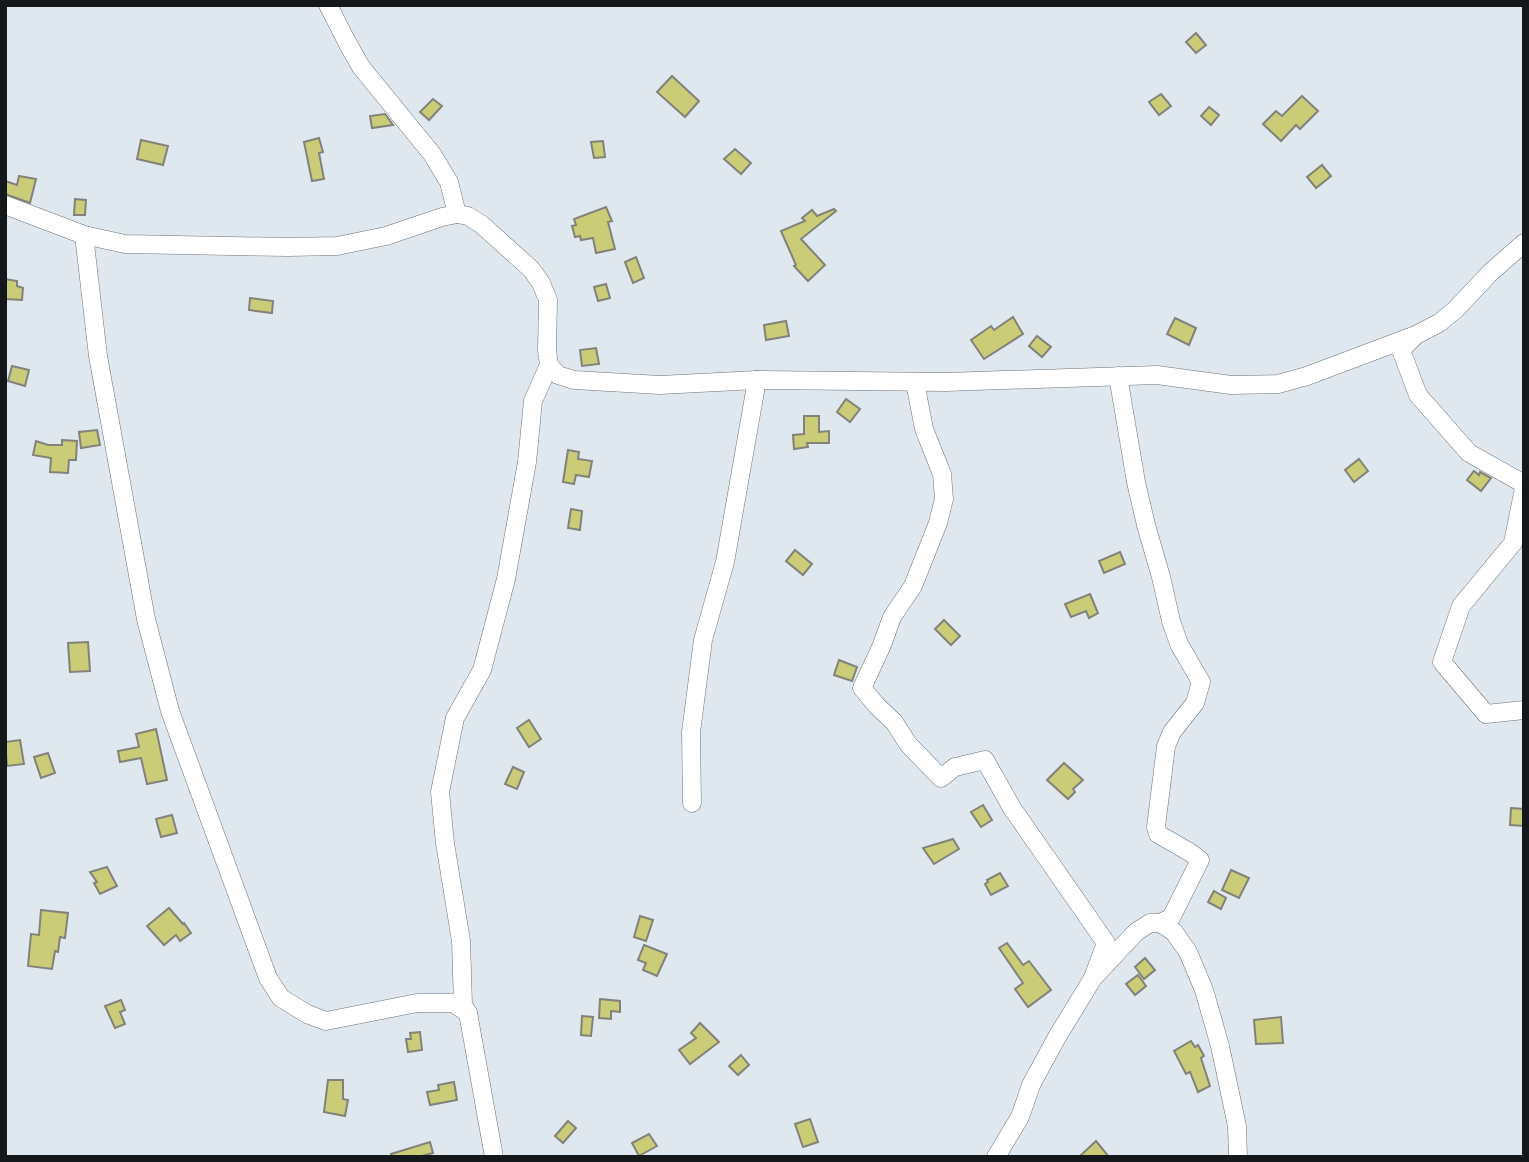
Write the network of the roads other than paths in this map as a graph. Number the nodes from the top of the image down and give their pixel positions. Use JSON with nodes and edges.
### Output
{"nodes":[{"id":1,"x":328,"y":5,"type":"edge"},
{"id":2,"x":5,"y":205,"type":"edge"},
{"id":3,"x":457,"y":214,"type":"junction"},
{"id":4,"x":84,"y":235,"type":"junction"},
{"id":5,"x":1524,"y":243,"type":"edge"},
{"id":6,"x":1416,"y":335,"type":"junction"},
{"id":7,"x":549,"y":365,"type":"junction"},
{"id":8,"x":1118,"y":376,"type":"junction"},
{"id":9,"x":757,"y":380,"type":"junction"},
{"id":10,"x":915,"y":382,"type":"junction"},
{"id":11,"x":1524,"y":486,"type":"edge"},
{"id":12,"x":1524,"y":710,"type":"edge"},
{"id":13,"x":692,"y":803,"type":"dead end"},
{"id":14,"x":1160,"y":923,"type":"junction"},
{"id":15,"x":1093,"y":978,"type":"junction"},
{"id":16,"x":468,"y":1013,"type":"junction"},
{"id":17,"x":494,"y":1157,"type":"edge"},
{"id":18,"x":996,"y":1157,"type":"edge"},
{"id":19,"x":1238,"y":1157,"type":"edge"}],
"edges":[{"from":1,"to":3,"type":"street"},
{"from":2,"to":4,"type":"street"},
{"from":3,"to":4,"type":"street"},
{"from":3,"to":7,"type":"street"},
{"from":4,"to":16,"type":"street"},
{"from":5,"to":6,"type":"street"},
{"from":6,"to":8,"type":"street"},
{"from":6,"to":11,"type":"street"},
{"from":7,"to":9,"type":"street"},
{"from":7,"to":16,"type":"street"},
{"from":8,"to":10,"type":"street"},
{"from":8,"to":14,"type":"street"},
{"from":9,"to":10,"type":"street"},
{"from":9,"to":13,"type":"street"},
{"from":10,"to":15,"type":"street"},
{"from":11,"to":12,"type":"street"},
{"from":14,"to":15,"type":"street"},
{"from":14,"to":19,"type":"street"},
{"from":15,"to":18,"type":"street"},
{"from":16,"to":17,"type":"street"}]}
